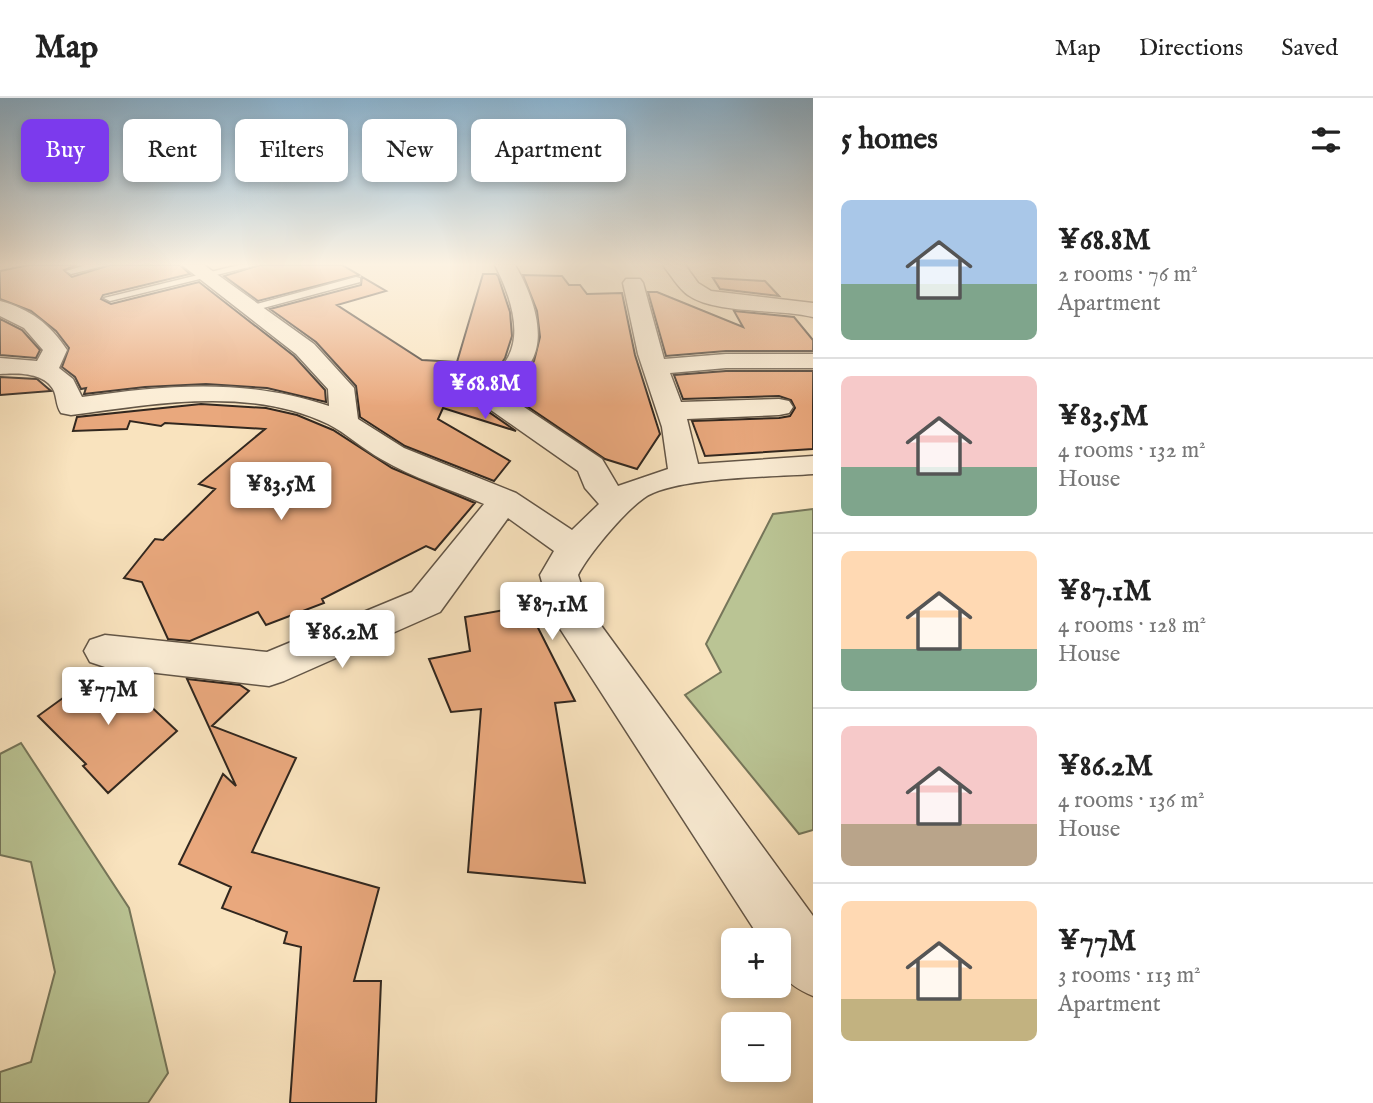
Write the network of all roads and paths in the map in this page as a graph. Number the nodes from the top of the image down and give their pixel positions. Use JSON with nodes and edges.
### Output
{"nodes":[{"id":1,"x":9,"y":312,"type":"edge"},
{"id":2,"x":257,"y":312,"type":"edge"},
{"id":3,"x":521,"y":312,"type":"edge"},
{"id":4,"x":641,"y":312,"type":"edge"},
{"id":5,"x":813,"y":362,"type":"edge"},
{"id":6,"x":0,"y":366,"type":"edge"},
{"id":7,"x":655,"y":367,"type":"junction"},
{"id":8,"x":45,"y":371,"type":"junction"},
{"id":9,"x":779,"y":407,"type":"dead end"},
{"id":10,"x":671,"y":411,"type":"junction"},
{"id":11,"x":344,"y":420,"type":"junction"},
{"id":12,"x":813,"y":465,"type":"edge"},
{"id":13,"x":684,"y":474,"type":"junction"},
{"id":14,"x":505,"y":500,"type":"junction"},
{"id":15,"x":620,"y":504,"type":"junction"},
{"id":16,"x":575,"y":548,"type":"junction"},
{"id":17,"x":105,"y":651,"type":"dead end"},
{"id":18,"x":813,"y":966,"type":"edge"}],
"edges":[{"from":1,"to":8,"type":"street"},
{"from":2,"to":11,"type":"street"},
{"from":3,"to":15,"type":"street"},
{"from":4,"to":7,"type":"street"},
{"from":5,"to":7,"type":"street"},
{"from":6,"to":8,"type":"street"},
{"from":7,"to":10,"type":"street"},
{"from":8,"to":11,"type":"street"},
{"from":9,"to":10,"type":"street"},
{"from":10,"to":13,"type":"street"},
{"from":11,"to":14,"type":"street"},
{"from":12,"to":13,"type":"street"},
{"from":13,"to":15,"type":"street"},
{"from":14,"to":16,"type":"street"},
{"from":14,"to":17,"type":"street"},
{"from":15,"to":16,"type":"street"},
{"from":16,"to":18,"type":"street"}]}
